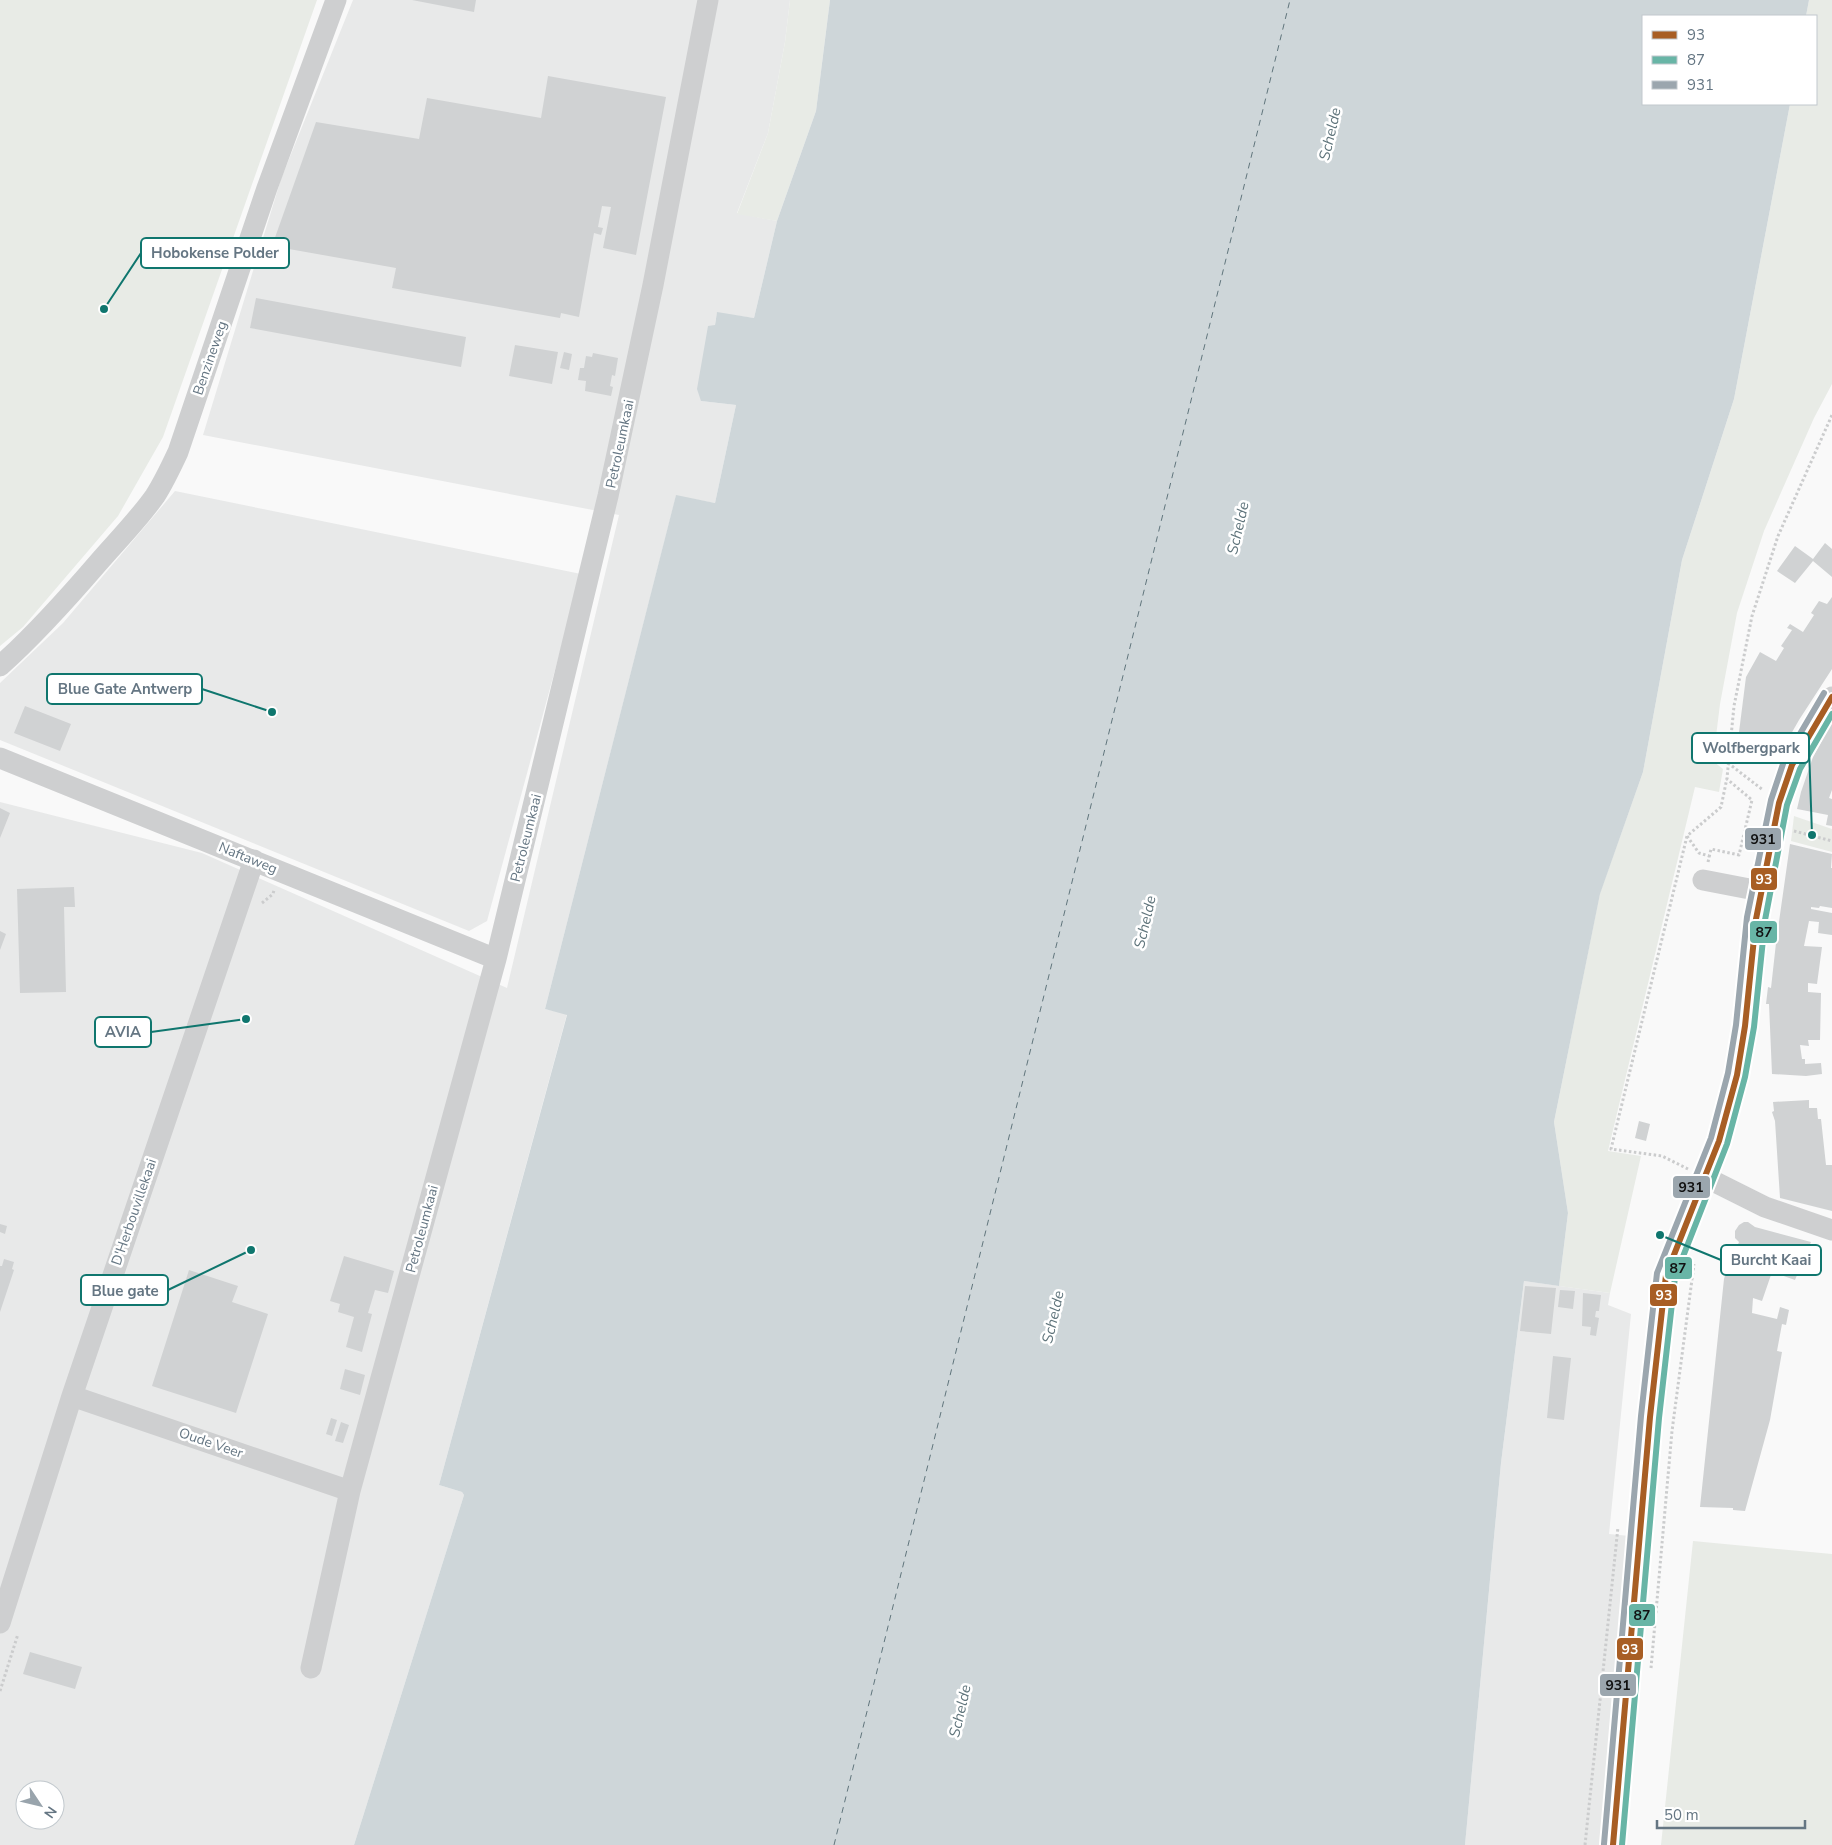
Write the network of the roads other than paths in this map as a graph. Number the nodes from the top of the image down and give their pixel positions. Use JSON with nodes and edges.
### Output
{"nodes":[{"id":1,"x":336,"y":0,"type":"edge"},
{"id":2,"x":708,"y":0,"type":"edge"},
{"id":3,"x":0,"y":666,"type":"edge"},
{"id":4,"x":1832,"y":697,"type":"edge"},
{"id":5,"x":0,"y":758,"type":"edge"},
{"id":6,"x":254,"y":860,"type":"junction"},
{"id":7,"x":1703,"y":880,"type":"road end"},
{"id":8,"x":1760,"y":891,"type":"junction"},
{"id":9,"x":496,"y":959,"type":"junction"},
{"id":10,"x":1705,"y":1176,"type":"junction"},
{"id":11,"x":1832,"y":1230,"type":"edge"},
{"id":12,"x":72,"y":1396,"type":"junction"},
{"id":13,"x":350,"y":1491,"type":"junction"},
{"id":14,"x":0,"y":1623,"type":"edge"},
{"id":15,"x":311,"y":1668,"type":"dead end"},
{"id":16,"x":1612,"y":1845,"type":"edge"}],
"edges":[{"from":1,"to":3,"type":"street","name":"Benzineweg"},
{"from":2,"to":9,"type":"street","name":"Petroleumkaai"},
{"from":4,"to":8,"type":"street"},
{"from":5,"to":6,"type":"street","name":"Naftaweg"},
{"from":6,"to":9,"type":"street","name":"Naftaweg"},
{"from":6,"to":12,"type":"street","name":"D'Herbouvillekaai"},
{"from":7,"to":8,"type":"street"},
{"from":8,"to":10,"type":"street"},
{"from":9,"to":13,"type":"street","name":"Petroleumkaai"},
{"from":10,"to":11,"type":"street"},
{"from":10,"to":16,"type":"street"},
{"from":12,"to":13,"type":"street","name":"Oude Veer"},
{"from":12,"to":14,"type":"street","name":"D'Herbouvillekaai"},
{"from":13,"to":15,"type":"street","name":"Petroleumkaai"}]}
